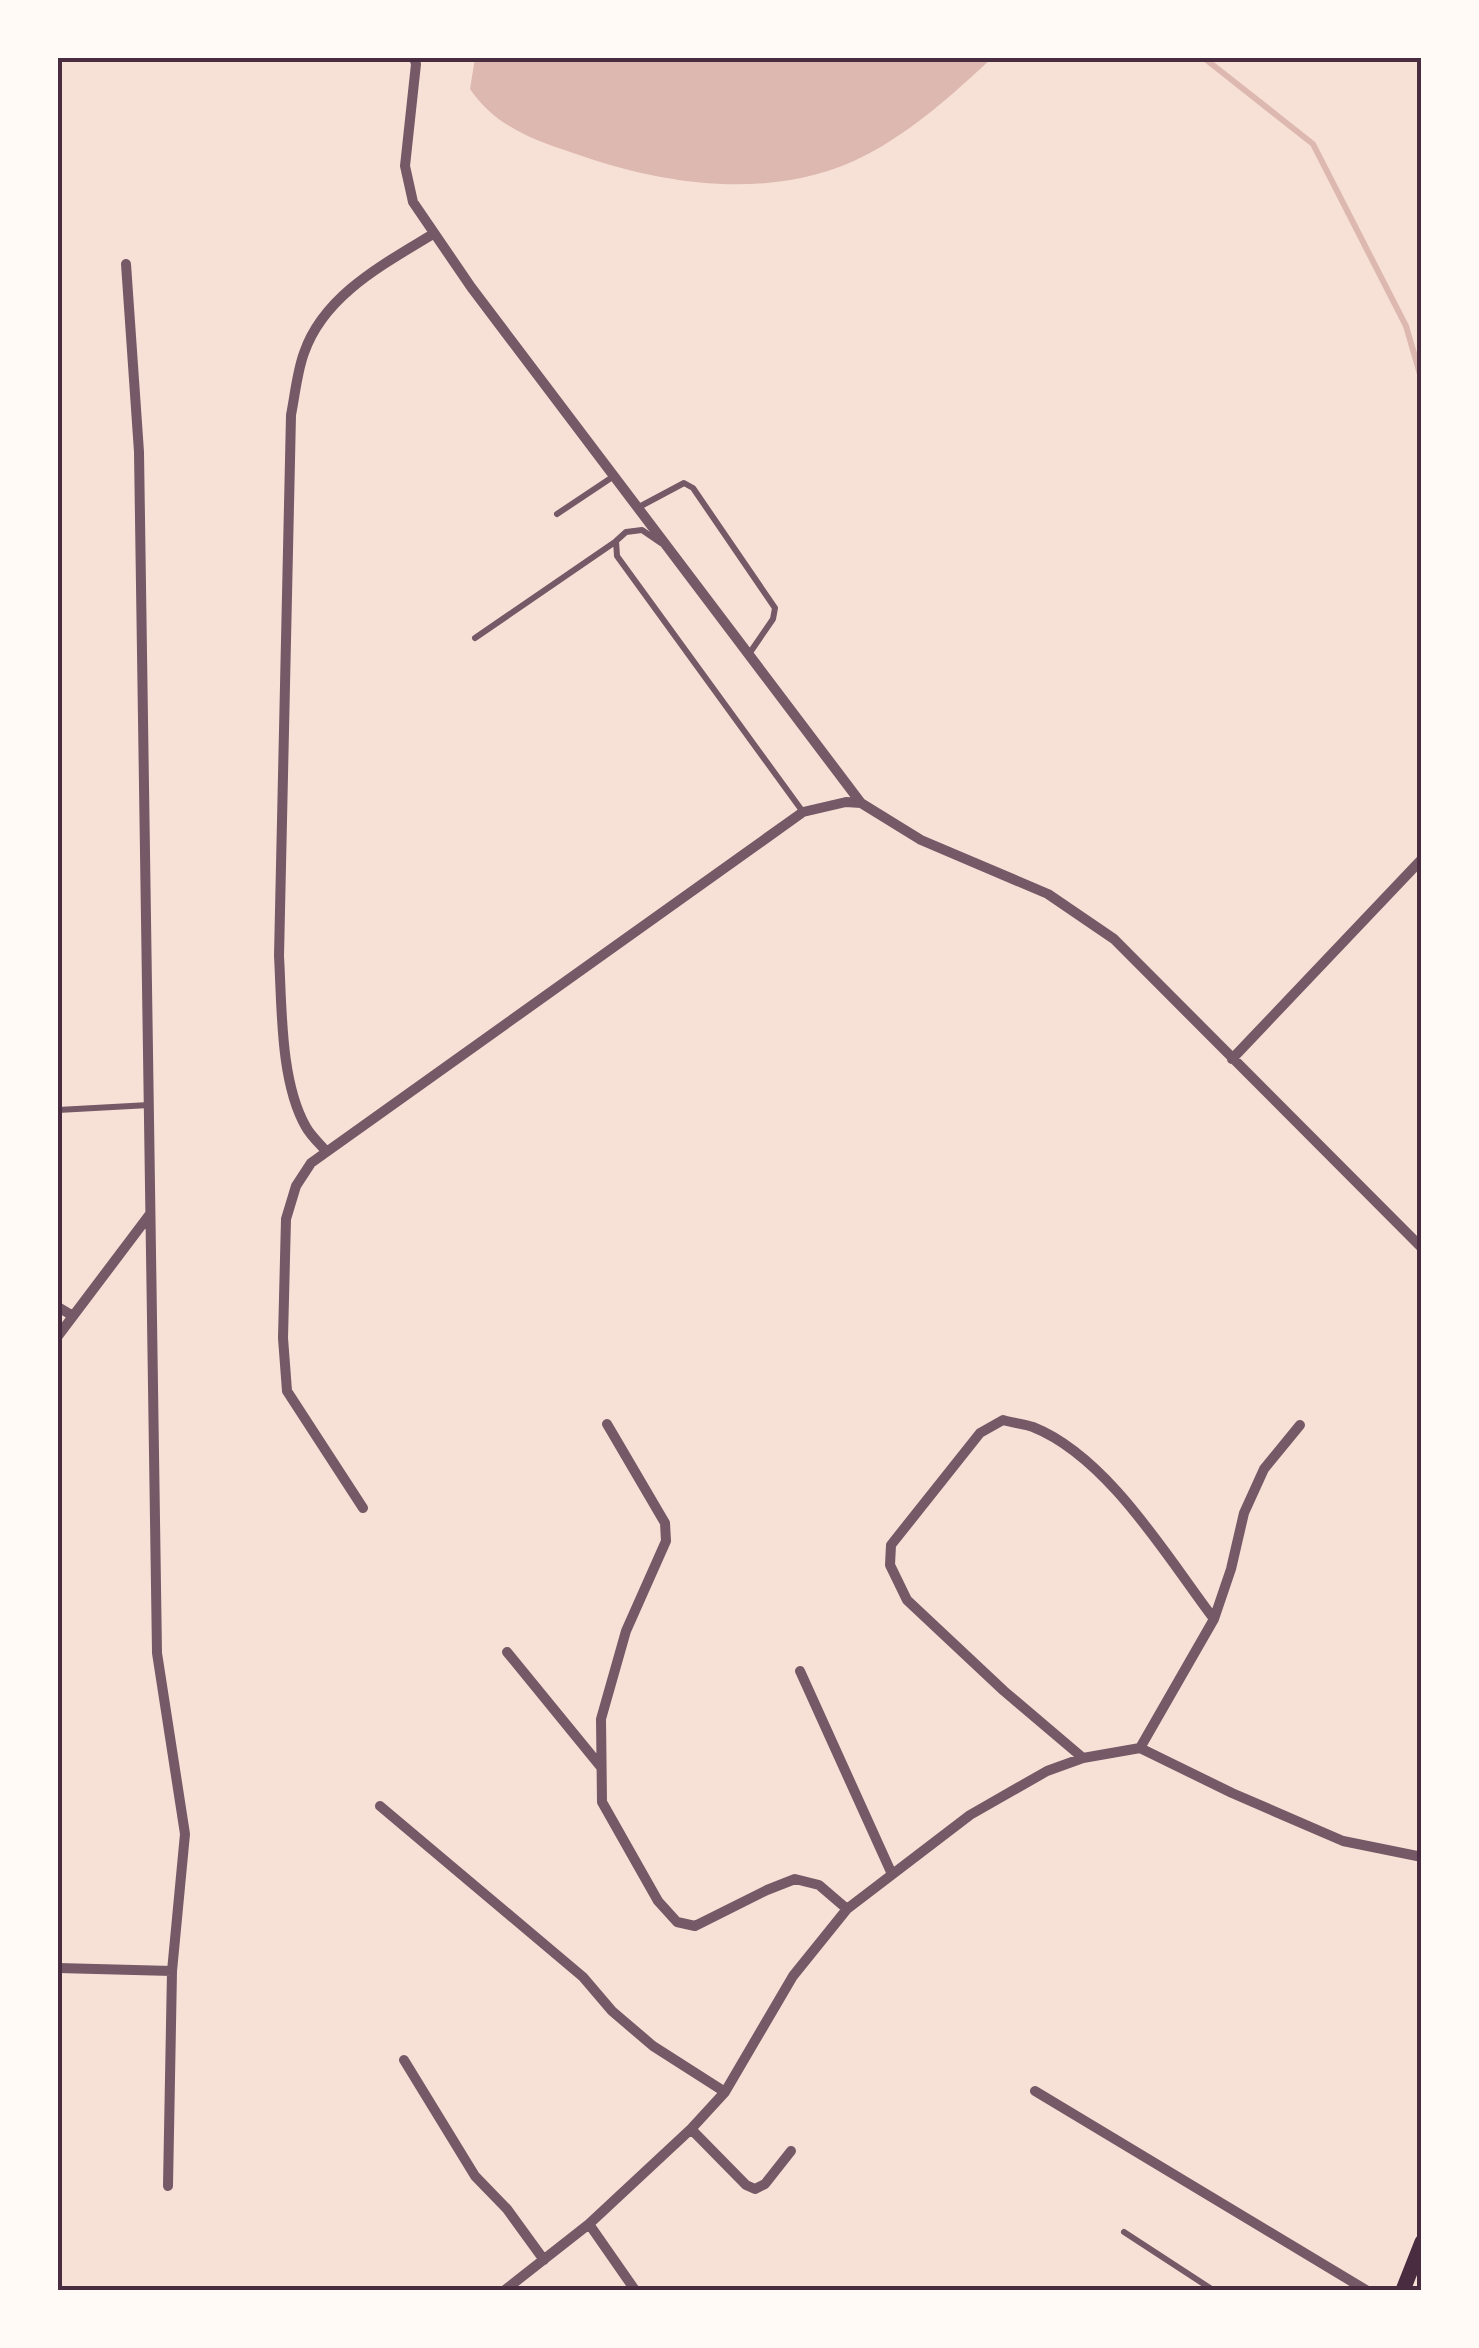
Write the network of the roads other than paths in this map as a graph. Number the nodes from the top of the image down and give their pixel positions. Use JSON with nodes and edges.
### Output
{"nodes":[{"id":1,"x":414,"y":58,"type":"edge"},
{"id":2,"x":433,"y":234,"type":"junction"},
{"id":3,"x":126,"y":264,"type":"dead end"},
{"id":4,"x":615,"y":476,"type":"junction"},
{"id":5,"x":639,"y":508,"type":"junction"},
{"id":6,"x":557,"y":514,"type":"dead end"},
{"id":7,"x":616,"y":541,"type":"junction"},
{"id":8,"x":674,"y":553,"type":"junction"},
{"id":9,"x":474,"y":638,"type":"dead end"},
{"id":10,"x":749,"y":654,"type":"junction"},
{"id":11,"x":861,"y":803,"type":"junction"},
{"id":12,"x":803,"y":812,"type":"junction"},
{"id":13,"x":1422,"y":860,"type":"edge"},
{"id":14,"x":1232,"y":1058,"type":"junction"},
{"id":15,"x":150,"y":1105,"type":"junction"},
{"id":16,"x":58,"y":1110,"type":"edge"},
{"id":17,"x":326,"y":1151,"type":"junction"},
{"id":18,"x":151,"y":1213,"type":"junction"},
{"id":19,"x":1422,"y":1248,"type":"edge"},
{"id":20,"x":58,"y":1307,"type":"edge"},
{"id":21,"x":73,"y":1316,"type":"junction"},
{"id":22,"x":58,"y":1336,"type":"edge"},
{"id":23,"x":607,"y":1424,"type":"dead end"},
{"id":24,"x":1300,"y":1425,"type":"dead end"},
{"id":25,"x":363,"y":1508,"type":"dead end"},
{"id":26,"x":1214,"y":1619,"type":"junction"},
{"id":27,"x":507,"y":1652,"type":"dead end"},
{"id":28,"x":800,"y":1671,"type":"dead end"},
{"id":29,"x":1140,"y":1748,"type":"junction"},
{"id":30,"x":1083,"y":1758,"type":"junction"},
{"id":31,"x":601,"y":1767,"type":"junction"},
{"id":32,"x":380,"y":1806,"type":"dead end"},
{"id":33,"x":1422,"y":1857,"type":"edge"},
{"id":34,"x":891,"y":1872,"type":"junction"},
{"id":35,"x":846,"y":1909,"type":"junction"},
{"id":36,"x":58,"y":1968,"type":"edge"},
{"id":37,"x":172,"y":1971,"type":"junction"},
{"id":38,"x":404,"y":2060,"type":"dead end"},
{"id":39,"x":1035,"y":2091,"type":"dead end"},
{"id":40,"x":725,"y":2092,"type":"junction"},
{"id":41,"x":691,"y":2129,"type":"junction"},
{"id":42,"x":792,"y":2152,"type":"dead end"},
{"id":43,"x":168,"y":2186,"type":"dead end"},
{"id":44,"x":589,"y":2224,"type":"junction"},
{"id":45,"x":1124,"y":2232,"type":"dead end"},
{"id":46,"x":1422,"y":2242,"type":"edge"},
{"id":47,"x":544,"y":2260,"type":"junction"},
{"id":48,"x":505,"y":2290,"type":"edge"},
{"id":49,"x":635,"y":2290,"type":"edge"},
{"id":50,"x":1213,"y":2290,"type":"edge"},
{"id":51,"x":1366,"y":2290,"type":"edge"},
{"id":52,"x":1403,"y":2290,"type":"edge"}],
"edges":[{"from":1,"to":2,"type":"street"},
{"from":2,"to":4,"type":"street"},
{"from":2,"to":17,"type":"street"},
{"from":3,"to":15,"type":"street"},
{"from":4,"to":5,"type":"street"},
{"from":4,"to":6,"type":"lane"},
{"from":5,"to":8,"type":"street"},
{"from":5,"to":10,"type":"lane"},
{"from":7,"to":8,"type":"lane"},
{"from":7,"to":9,"type":"lane"},
{"from":7,"to":12,"type":"lane"},
{"from":8,"to":10,"type":"street"},
{"from":10,"to":11,"type":"street"},
{"from":11,"to":12,"type":"street"},
{"from":11,"to":14,"type":"street"},
{"from":12,"to":17,"type":"street"},
{"from":13,"to":14,"type":"street"},
{"from":14,"to":19,"type":"street"},
{"from":15,"to":16,"type":"lane"},
{"from":15,"to":18,"type":"street"},
{"from":17,"to":25,"type":"street"},
{"from":18,"to":21,"type":"street"},
{"from":18,"to":37,"type":"street"},
{"from":20,"to":21,"type":"street"},
{"from":21,"to":22,"type":"street"},
{"from":23,"to":31,"type":"street"},
{"from":24,"to":26,"type":"street"},
{"from":26,"to":29,"type":"street"},
{"from":26,"to":30,"type":"street"},
{"from":27,"to":31,"type":"street"},
{"from":28,"to":34,"type":"street"},
{"from":29,"to":30,"type":"street"},
{"from":29,"to":33,"type":"street"},
{"from":30,"to":34,"type":"street"},
{"from":31,"to":35,"type":"street"},
{"from":32,"to":40,"type":"street"},
{"from":34,"to":35,"type":"street"},
{"from":35,"to":40,"type":"street"},
{"from":36,"to":37,"type":"street"},
{"from":37,"to":43,"type":"street"},
{"from":38,"to":47,"type":"street"},
{"from":39,"to":51,"type":"street"},
{"from":40,"to":41,"type":"street"},
{"from":41,"to":42,"type":"street"},
{"from":41,"to":44,"type":"street"},
{"from":44,"to":47,"type":"street"},
{"from":44,"to":49,"type":"street"},
{"from":45,"to":50,"type":"lane"},
{"from":46,"to":52,"type":"main road"},
{"from":47,"to":48,"type":"street"}]}
